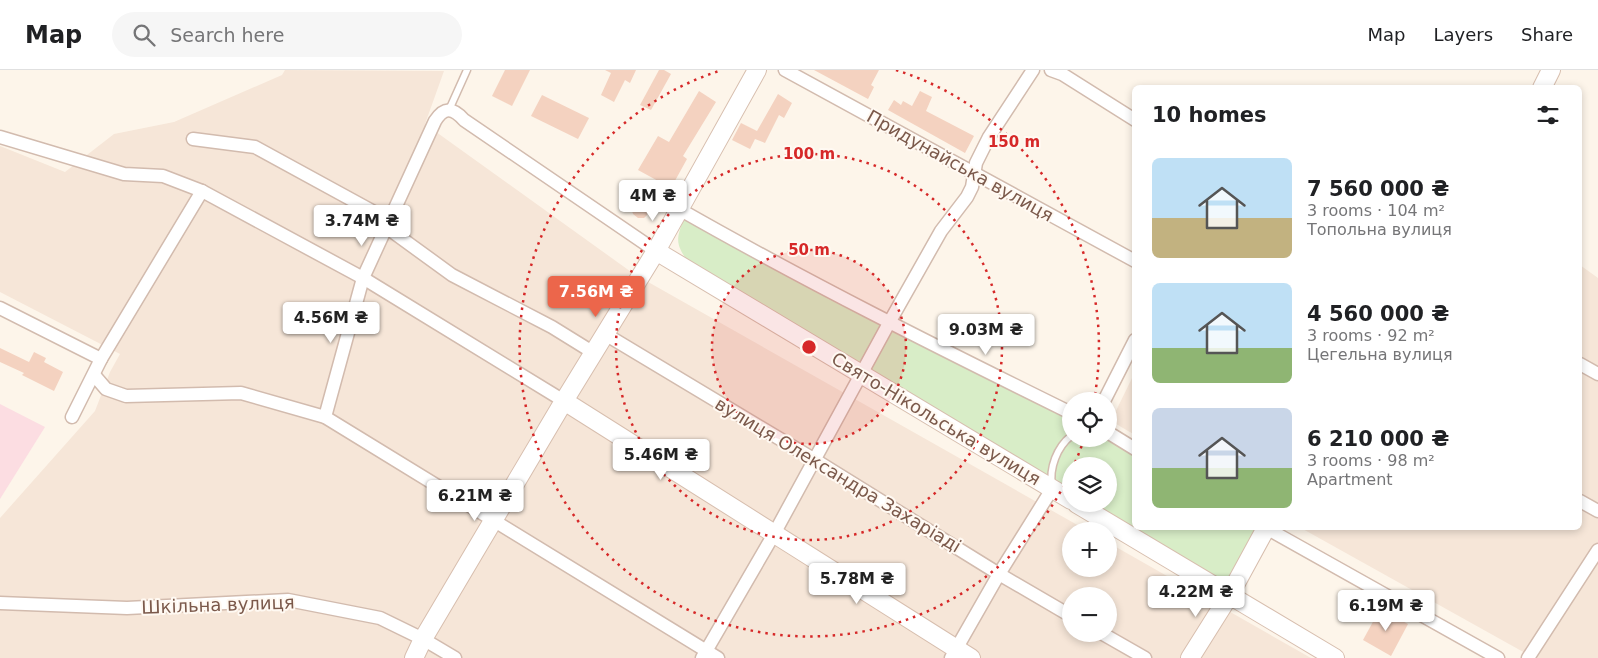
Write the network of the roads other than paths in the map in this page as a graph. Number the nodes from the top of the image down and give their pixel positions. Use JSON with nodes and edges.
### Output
{"nodes":[{"id":1,"x":467,"y":70,"type":"edge"},
{"id":2,"x":757,"y":70,"type":"edge"},
{"id":3,"x":785,"y":70,"type":"edge"},
{"id":4,"x":1033,"y":70,"type":"edge"},
{"id":5,"x":1051,"y":70,"type":"edge"},
{"id":6,"x":1551,"y":70,"type":"edge"},
{"id":7,"x":1544,"y":85,"type":"edge"},
{"id":8,"x":448,"y":110,"type":"junction"},
{"id":9,"x":1132,"y":118,"type":"edge"},
{"id":10,"x":0,"y":137,"type":"edge"},
{"id":11,"x":193,"y":139,"type":"dead end"},
{"id":12,"x":974,"y":174,"type":"junction"},
{"id":13,"x":202,"y":191,"type":"junction"},
{"id":14,"x":679,"y":209,"type":"junction"},
{"id":15,"x":386,"y":227,"type":"junction"},
{"id":16,"x":656,"y":251,"type":"junction"},
{"id":17,"x":1132,"y":259,"type":"edge"},
{"id":18,"x":363,"y":278,"type":"junction"},
{"id":19,"x":0,"y":308,"type":"edge"},
{"id":20,"x":889,"y":323,"type":"junction"},
{"id":21,"x":606,"y":334,"type":"junction"},
{"id":22,"x":1132,"y":346,"type":"edge"},
{"id":23,"x":594,"y":352,"type":"junction"},
{"id":24,"x":101,"y":360,"type":"junction"},
{"id":25,"x":1582,"y":365,"type":"edge"},
{"id":26,"x":862,"y":374,"type":"junction"},
{"id":27,"x":1598,"y":374,"type":"edge"},
{"id":28,"x":94,"y":375,"type":"junction"},
{"id":29,"x":1109,"y":392,"type":"edge"},
{"id":30,"x":564,"y":401,"type":"junction"},
{"id":31,"x":1062,"y":409,"type":"edge"},
{"id":32,"x":72,"y":417,"type":"dead end"},
{"id":33,"x":325,"y":417,"type":"junction"},
{"id":34,"x":1117,"y":438,"type":"edge"},
{"id":35,"x":1062,"y":447,"type":"edge"},
{"id":36,"x":1132,"y":447,"type":"edge"},
{"id":37,"x":815,"y":460,"type":"junction"},
{"id":38,"x":1052,"y":489,"type":"junction"},
{"id":39,"x":1062,"y":495,"type":"edge"},
{"id":40,"x":1582,"y":502,"type":"edge"},
{"id":41,"x":1598,"y":511,"type":"edge"},
{"id":42,"x":1090,"y":512,"type":"edge"},
{"id":43,"x":495,"y":520,"type":"junction"},
{"id":44,"x":1265,"y":530,"type":"edge"},
{"id":45,"x":1270,"y":530,"type":"edge"},
{"id":46,"x":774,"y":534,"type":"junction"},
{"id":47,"x":1598,"y":550,"type":"edge"},
{"id":48,"x":999,"y":574,"type":"junction"},
{"id":49,"x":1229,"y":596,"type":"junction"},
{"id":50,"x":0,"y":603,"type":"edge"},
{"id":51,"x":1062,"y":611,"type":"edge"},
{"id":52,"x":423,"y":639,"type":"junction"},
{"id":53,"x":1117,"y":642,"type":"edge"},
{"id":54,"x":704,"y":654,"type":"edge"},
{"id":55,"x":959,"y":655,"type":"edge"},
{"id":56,"x":414,"y":658,"type":"edge"},
{"id":57,"x":455,"y":658,"type":"edge"},
{"id":58,"x":718,"y":658,"type":"edge"},
{"id":59,"x":1145,"y":658,"type":"edge"},
{"id":60,"x":1190,"y":658,"type":"edge"},
{"id":61,"x":1335,"y":658,"type":"edge"},
{"id":62,"x":1498,"y":658,"type":"edge"},
{"id":63,"x":1528,"y":658,"type":"edge"}],
"edges":[{"from":1,"to":8,"type":"lane"},
{"from":2,"to":14,"type":"main road"},
{"from":3,"to":12,"type":"street","name":"Придунайська вулиця"},
{"from":4,"to":12,"type":"street"},
{"from":5,"to":9,"type":"street"},
{"from":6,"to":7,"type":"main road"},
{"from":8,"to":15,"type":"street"},
{"from":8,"to":16,"type":"street","name":"Свято-Нікольська вулиця"},
{"from":10,"to":13,"type":"street"},
{"from":11,"to":15,"type":"street"},
{"from":12,"to":17,"type":"street","name":"Придунайська вулиця"},
{"from":12,"to":20,"type":"street"},
{"from":13,"to":18,"type":"street"},
{"from":13,"to":24,"type":"street"},
{"from":14,"to":16,"type":"main road"},
{"from":14,"to":20,"type":"street"},
{"from":15,"to":18,"type":"street"},
{"from":15,"to":23,"type":"street"},
{"from":16,"to":21,"type":"main road"},
{"from":16,"to":26,"type":"main road","name":"Свято-Нікольська вулиця"},
{"from":18,"to":30,"type":"street"},
{"from":18,"to":33,"type":"street"},
{"from":19,"to":24,"type":"street"},
{"from":20,"to":26,"type":"street"},
{"from":20,"to":31,"type":"street"},
{"from":21,"to":23,"type":"main road"},
{"from":21,"to":37,"type":"street","name":"вулиця Олександра Захаріаді"},
{"from":22,"to":29,"type":"street"},
{"from":23,"to":30,"type":"main road"},
{"from":24,"to":28,"type":"street"},
{"from":25,"to":27,"type":"street"},
{"from":26,"to":37,"type":"street"},
{"from":26,"to":38,"type":"main road","name":"Свято-Нікольська вулиця"},
{"from":28,"to":32,"type":"street"},
{"from":28,"to":33,"type":"street"},
{"from":30,"to":43,"type":"main road"},
{"from":30,"to":46,"type":"main road"},
{"from":33,"to":43,"type":"street"},
{"from":34,"to":36,"type":"street"},
{"from":35,"to":38,"type":"lane"},
{"from":37,"to":46,"type":"street"},
{"from":37,"to":48,"type":"street","name":"вулиця Олександра Захаріаді"},
{"from":38,"to":39,"type":"main road","name":"Свято-Нікольська вулиця"},
{"from":38,"to":48,"type":"street"},
{"from":40,"to":41,"type":"street"},
{"from":42,"to":49,"type":"main road"},
{"from":43,"to":52,"type":"main road"},
{"from":43,"to":54,"type":"street"},
{"from":44,"to":49,"type":"main road"},
{"from":45,"to":62,"type":"street"},
{"from":46,"to":54,"type":"street"},
{"from":46,"to":55,"type":"main road"},
{"from":47,"to":63,"type":"street"},
{"from":48,"to":51,"type":"street","name":"вулиця Олександра Захаріаді"},
{"from":48,"to":55,"type":"street"},
{"from":49,"to":60,"type":"main road"},
{"from":49,"to":61,"type":"main road"},
{"from":50,"to":52,"type":"street","name":"Шкільна вулиця"},
{"from":52,"to":56,"type":"main road"},
{"from":52,"to":57,"type":"street","name":"Шкільна вулиця"},
{"from":53,"to":59,"type":"street"},
{"from":54,"to":58,"type":"street"}]}
